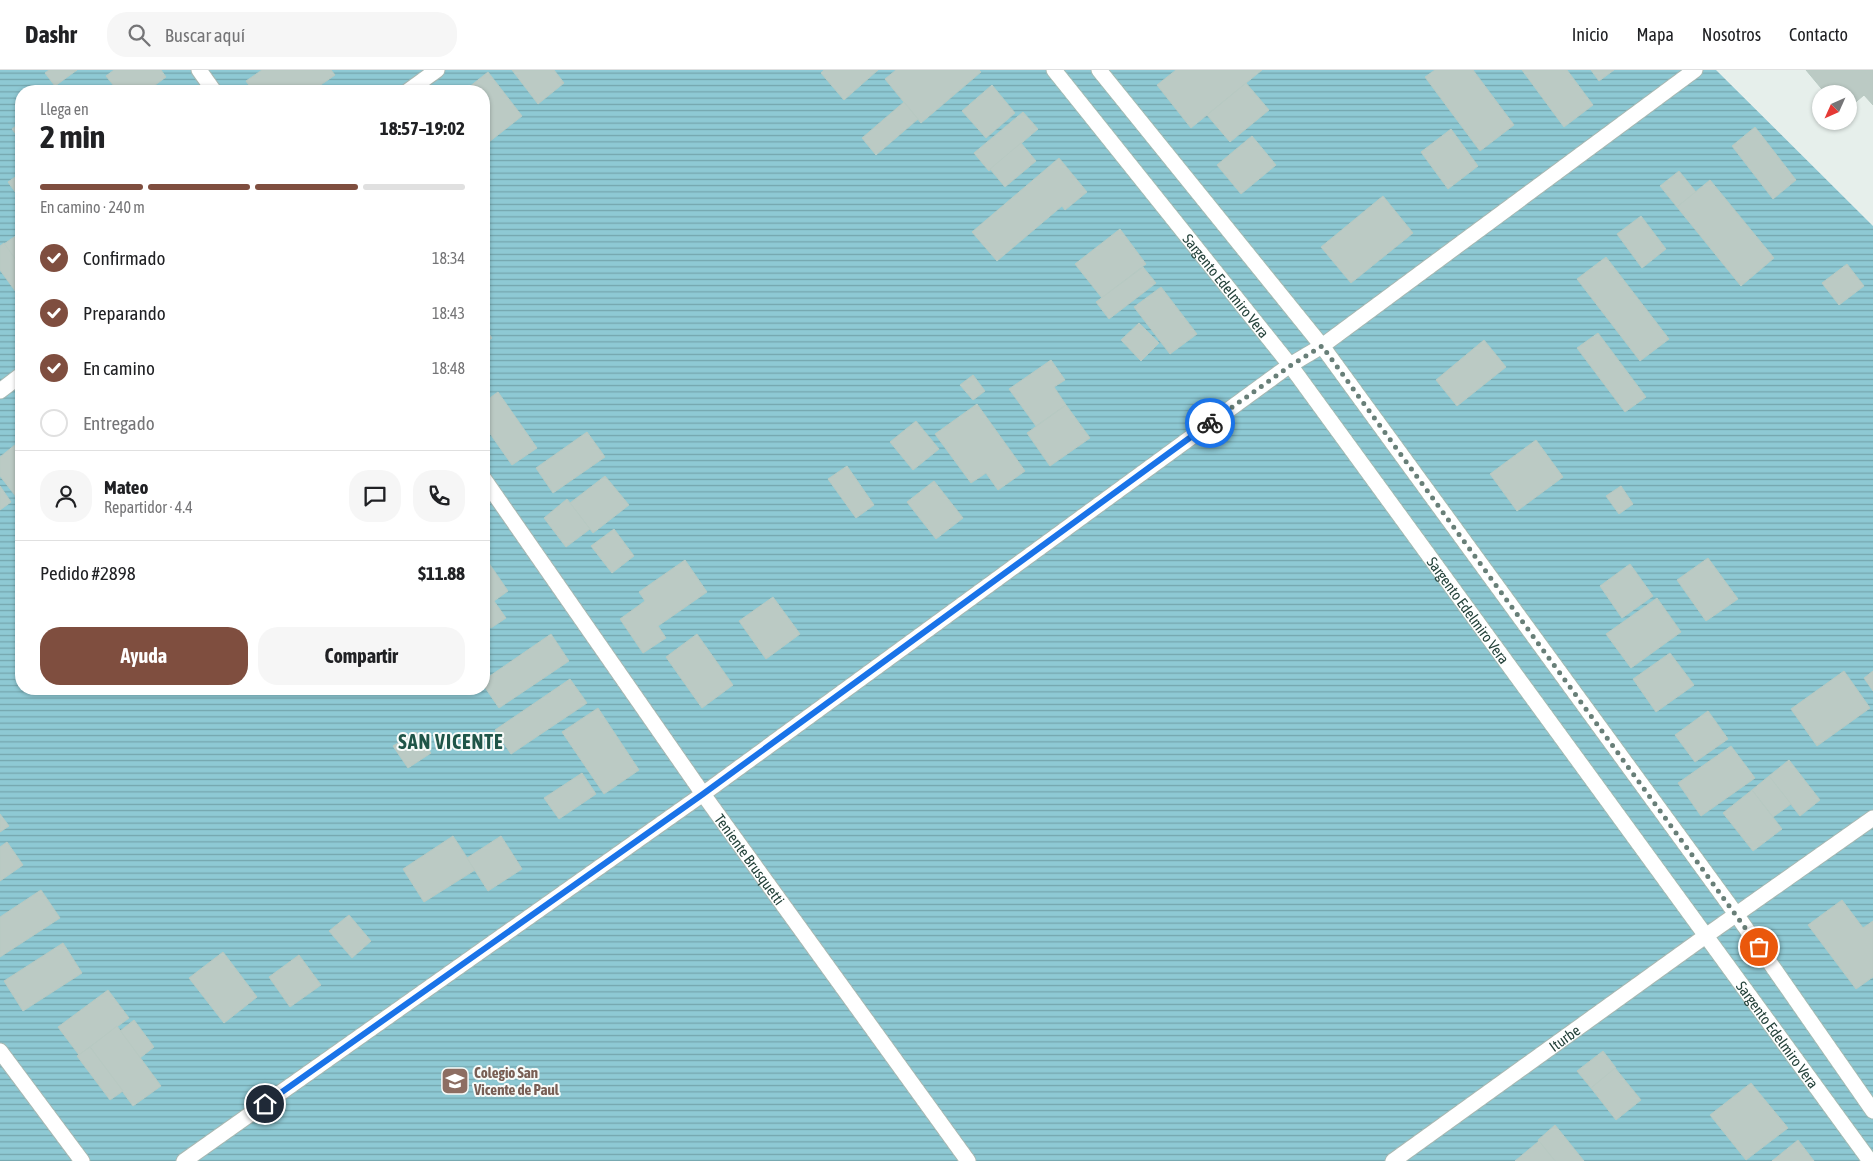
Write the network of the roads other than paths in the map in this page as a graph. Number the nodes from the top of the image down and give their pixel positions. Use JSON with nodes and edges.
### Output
{"nodes":[{"id":1,"x":199,"y":70,"type":"edge"},
{"id":2,"x":437,"y":70,"type":"edge"},
{"id":3,"x":1054,"y":70,"type":"edge"},
{"id":4,"x":1099,"y":70,"type":"edge"},
{"id":5,"x":1695,"y":70,"type":"edge"},
{"id":6,"x":210,"y":85,"type":"edge"},
{"id":7,"x":416,"y":85,"type":"edge"},
{"id":8,"x":1322,"y":346,"type":"junction"},
{"id":9,"x":1290,"y":366,"type":"junction"},
{"id":10,"x":15,"y":380,"type":"edge"},
{"id":11,"x":0,"y":391,"type":"edge"},
{"id":12,"x":490,"y":489,"type":"edge"},
{"id":13,"x":703,"y":794,"type":"junction"},
{"id":14,"x":1873,"y":818,"type":"edge"},
{"id":15,"x":1736,"y":914,"type":"junction"},
{"id":16,"x":1707,"y":935,"type":"junction"},
{"id":17,"x":0,"y":1051,"type":"edge"},
{"id":18,"x":1873,"y":1111,"type":"edge"},
{"id":19,"x":82,"y":1161,"type":"edge"},
{"id":20,"x":184,"y":1161,"type":"edge"},
{"id":21,"x":968,"y":1161,"type":"edge"},
{"id":22,"x":1393,"y":1161,"type":"edge"},
{"id":23,"x":1870,"y":1161,"type":"edge"}],
"edges":[{"from":1,"to":6,"type":"street"},
{"from":2,"to":7,"type":"street"},
{"from":3,"to":9,"type":"street","name":"Sargento Edelmiro Vera"},
{"from":4,"to":8,"type":"street"},
{"from":5,"to":8,"type":"street"},
{"from":8,"to":9,"type":"street"},
{"from":8,"to":15,"type":"street"},
{"from":9,"to":13,"type":"street"},
{"from":9,"to":16,"type":"street","name":"Sargento Edelmiro Vera"},
{"from":10,"to":11,"type":"street"},
{"from":12,"to":13,"type":"street","name":"Teniente Brusquetti"},
{"from":13,"to":20,"type":"street"},
{"from":13,"to":21,"type":"street","name":"Teniente Brusquetti"},
{"from":14,"to":15,"type":"street","name":"Iturbe"},
{"from":15,"to":16,"type":"street","name":"Iturbe"},
{"from":15,"to":18,"type":"street"},
{"from":16,"to":22,"type":"street","name":"Iturbe"},
{"from":16,"to":23,"type":"street","name":"Sargento Edelmiro Vera"},
{"from":17,"to":19,"type":"street"}]}
